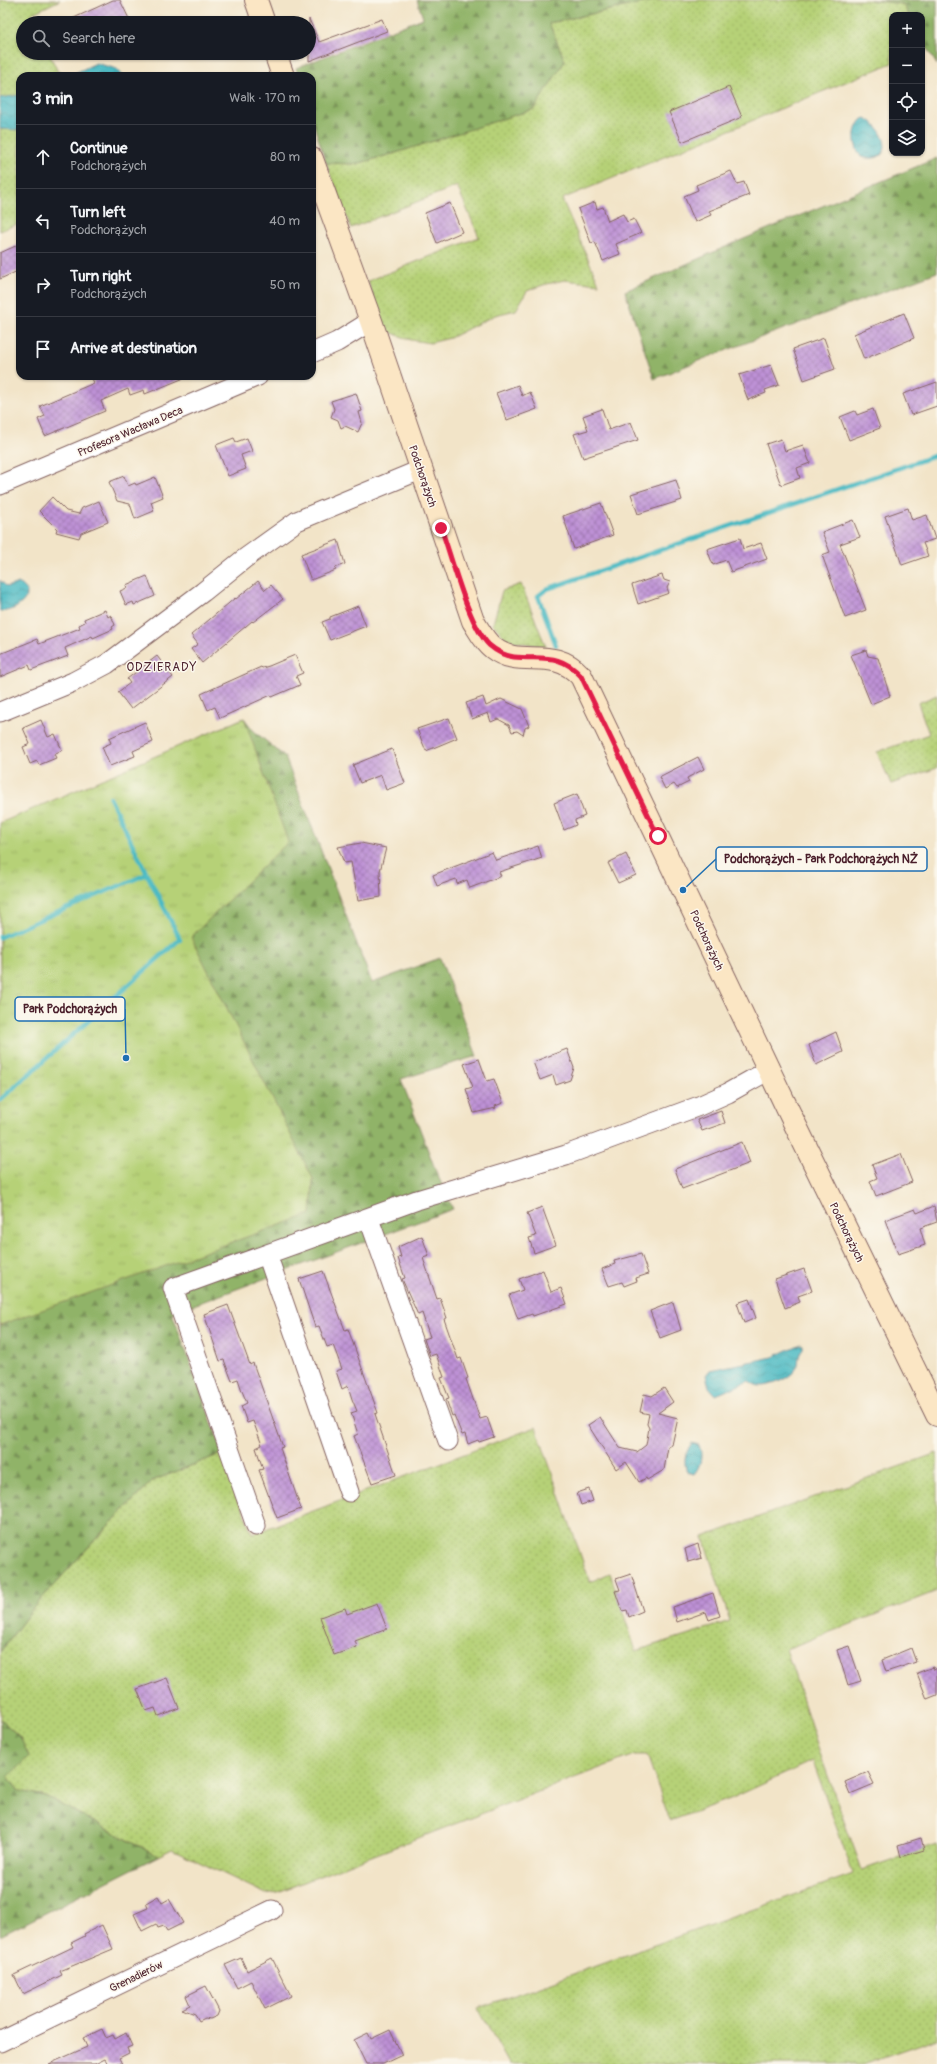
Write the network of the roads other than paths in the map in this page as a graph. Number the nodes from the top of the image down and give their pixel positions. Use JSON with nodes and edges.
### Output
{"nodes":[{"id":1,"x":256,"y":0,"type":"edge"},
{"id":2,"x":262,"y":16,"type":"edge"},
{"id":3,"x":277,"y":60,"type":"edge"},
{"id":4,"x":282,"y":72,"type":"edge"},
{"id":5,"x":316,"y":170,"type":"edge"},
{"id":6,"x":371,"y":321,"type":"junction"},
{"id":7,"x":316,"y":351,"type":"edge"},
{"id":8,"x":249,"y":380,"type":"edge"},
{"id":9,"x":420,"y":470,"type":"junction"},
{"id":10,"x":0,"y":485,"type":"edge"},
{"id":11,"x":0,"y":712,"type":"edge"},
{"id":12,"x":769,"y":1070,"type":"junction"},
{"id":13,"x":369,"y":1219,"type":"junction"},
{"id":14,"x":266,"y":1254,"type":"junction"},
{"id":15,"x":937,"y":1415,"type":"edge"},
{"id":16,"x":448,"y":1442,"type":"dead end"},
{"id":17,"x":350,"y":1492,"type":"dead end"},
{"id":18,"x":256,"y":1526,"type":"dead end"},
{"id":19,"x":272,"y":1910,"type":"dead end"},
{"id":20,"x":0,"y":2042,"type":"edge"}],
"edges":[{"from":1,"to":2,"type":"street"},
{"from":3,"to":4,"type":"street"},
{"from":5,"to":6,"type":"street","name":"Podchorążych"},
{"from":6,"to":7,"type":"street"},
{"from":6,"to":9,"type":"street","name":"Podchorążych"},
{"from":8,"to":10,"type":"street","name":"Profesora Wacława Deca"},
{"from":9,"to":11,"type":"street"},
{"from":9,"to":12,"type":"street","name":"Podchorążych"},
{"from":12,"to":13,"type":"street"},
{"from":12,"to":15,"type":"street","name":"Podchorążych"},
{"from":13,"to":14,"type":"street"},
{"from":13,"to":16,"type":"street"},
{"from":14,"to":17,"type":"street"},
{"from":14,"to":18,"type":"street"},
{"from":19,"to":20,"type":"street","name":"Grenadierów"}]}
